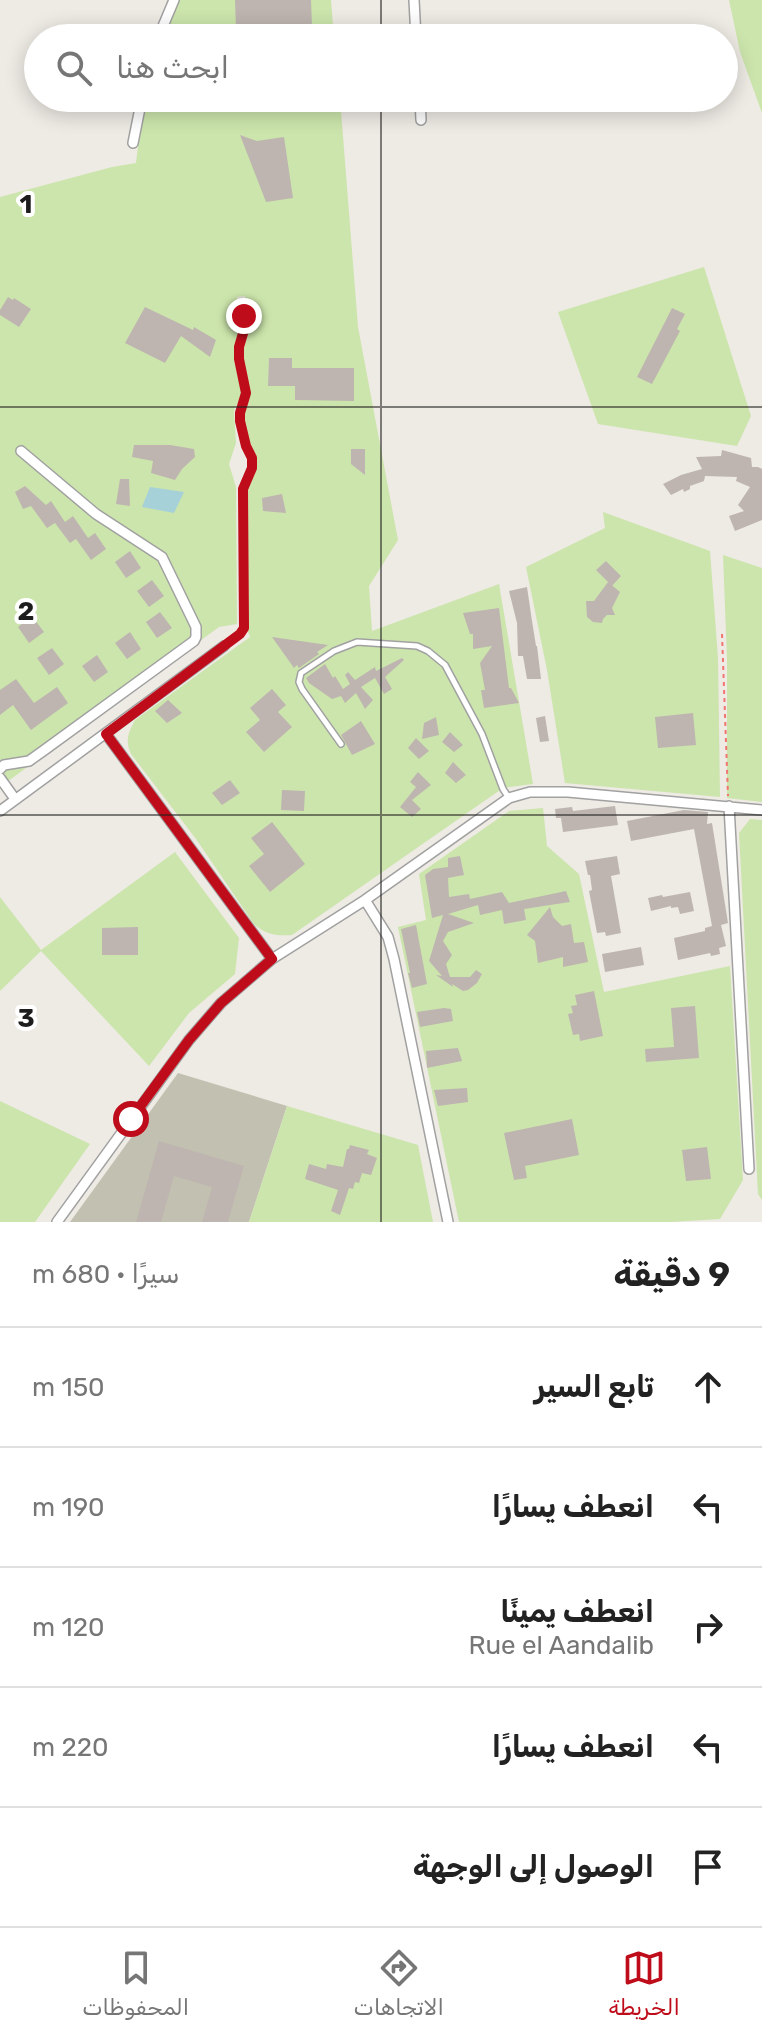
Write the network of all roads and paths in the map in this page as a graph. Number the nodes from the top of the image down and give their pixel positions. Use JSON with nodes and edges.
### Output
{"nodes":[{"id":1,"x":174,"y":0,"type":"edge"},
{"id":2,"x":414,"y":0,"type":"edge"},
{"id":3,"x":164,"y":24,"type":"edge"},
{"id":4,"x":415,"y":24,"type":"edge"},
{"id":5,"x":139,"y":112,"type":"edge"},
{"id":6,"x":421,"y":112,"type":"edge"},
{"id":7,"x":421,"y":120,"type":"dead end"},
{"id":8,"x":133,"y":143,"type":"dead end"},
{"id":9,"x":244,"y":316,"type":"dead end"},
{"id":10,"x":21,"y":451,"type":"dead end"},
{"id":11,"x":722,"y":634,"type":"dead end"},
{"id":12,"x":224,"y":646,"type":"joint"},
{"id":13,"x":106,"y":734,"type":"junction"},
{"id":14,"x":341,"y":744,"type":"dead end"},
{"id":15,"x":0,"y":769,"type":"edge"},
{"id":16,"x":0,"y":778,"type":"edge"},
{"id":17,"x":509,"y":798,"type":"junction"},
{"id":18,"x":15,"y":799,"type":"junction"},
{"id":19,"x":729,"y":806,"type":"junction"},
{"id":20,"x":762,"y":810,"type":"edge"},
{"id":21,"x":0,"y":811,"type":"edge"},
{"id":22,"x":365,"y":900,"type":"junction"},
{"id":23,"x":272,"y":959,"type":"junction"},
{"id":24,"x":749,"y":1169,"type":"dead end"},
{"id":25,"x":57,"y":1222,"type":"edge"},
{"id":26,"x":448,"y":1222,"type":"edge"}],
"edges":[{"from":1,"to":3,"type":"street"},
{"from":2,"to":4,"type":"street"},
{"from":5,"to":8,"type":"street"},
{"from":6,"to":7,"type":"street"},
{"from":9,"to":12,"type":"path"},
{"from":10,"to":15,"type":"street"},
{"from":11,"to":19,"type":"path"},
{"from":12,"to":13,"type":"street"},
{"from":13,"to":18,"type":"street"},
{"from":13,"to":23,"type":"street"},
{"from":14,"to":17,"type":"lane"},
{"from":16,"to":18,"type":"street"},
{"from":17,"to":19,"type":"street"},
{"from":17,"to":22,"type":"street"},
{"from":18,"to":21,"type":"street"},
{"from":19,"to":20,"type":"street"},
{"from":19,"to":24,"type":"street"},
{"from":22,"to":23,"type":"street"},
{"from":22,"to":26,"type":"street"},
{"from":23,"to":25,"type":"street"}]}
